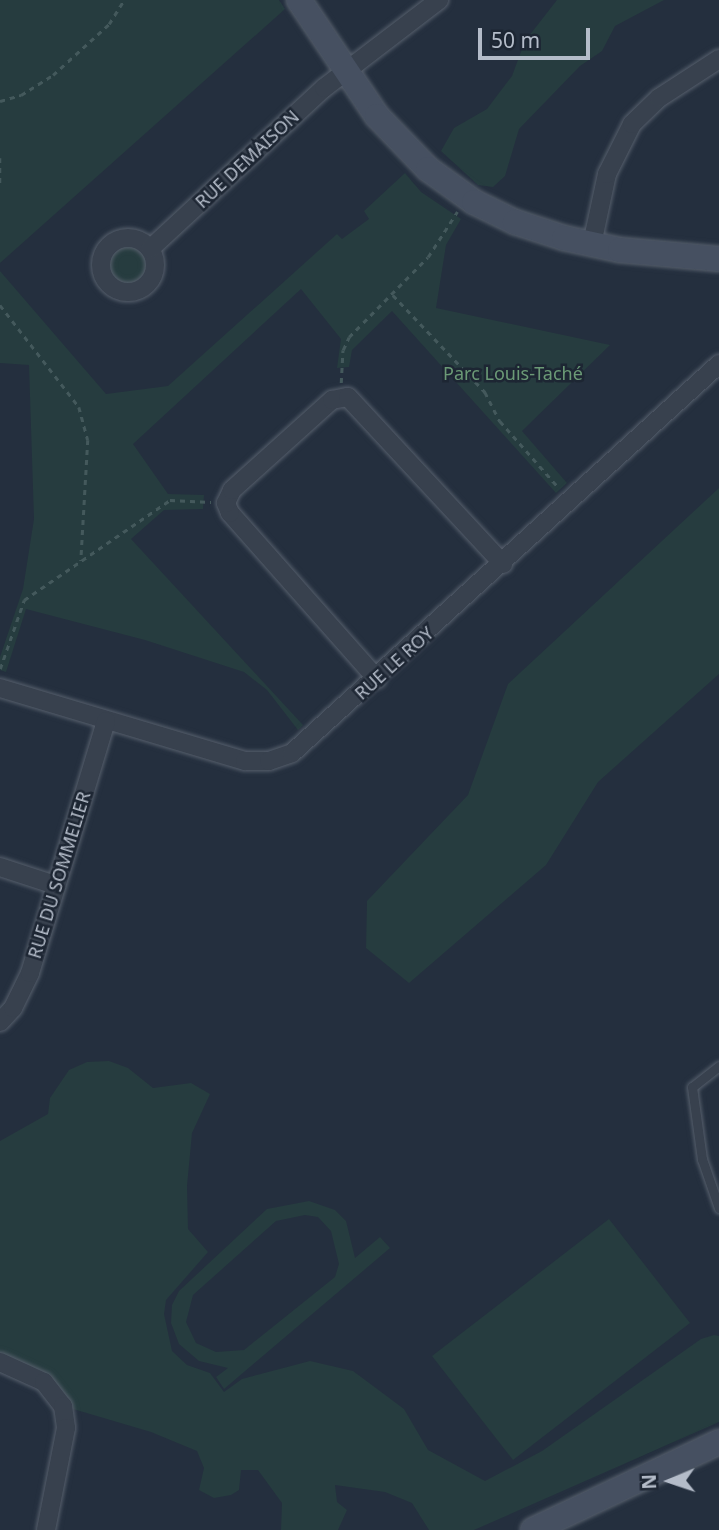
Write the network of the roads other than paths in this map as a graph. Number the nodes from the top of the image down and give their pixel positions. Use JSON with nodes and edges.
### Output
{"nodes":[{"id":1,"x":299,"y":0,"type":"edge"},
{"id":2,"x":439,"y":0,"type":"edge"},
{"id":3,"x":719,"y":59,"type":"edge"},
{"id":4,"x":347,"y":72,"type":"junction"},
{"id":5,"x":592,"y":244,"type":"junction"},
{"id":6,"x":149,"y":249,"type":"dead end"},
{"id":7,"x":719,"y":259,"type":"edge"},
{"id":8,"x":719,"y":365,"type":"edge"},
{"id":9,"x":503,"y":564,"type":"junction"},
{"id":10,"x":377,"y":678,"type":"junction"},
{"id":11,"x":0,"y":688,"type":"edge"},
{"id":12,"x":106,"y":721,"type":"junction"},
{"id":13,"x":0,"y":867,"type":"edge"},
{"id":14,"x":55,"y":885,"type":"junction"},
{"id":15,"x":0,"y":1022,"type":"edge"},
{"id":16,"x":719,"y":1066,"type":"edge"},
{"id":17,"x":719,"y":1208,"type":"edge"},
{"id":18,"x":0,"y":1362,"type":"edge"},
{"id":19,"x":719,"y":1443,"type":"edge"},
{"id":20,"x":46,"y":1530,"type":"edge"},
{"id":21,"x":533,"y":1530,"type":"edge"}],
"edges":[{"from":1,"to":4,"type":"street"},
{"from":2,"to":4,"type":"street","name":"RUE DEMAISON"},
{"from":3,"to":5,"type":"street"},
{"from":4,"to":5,"type":"street"},
{"from":4,"to":6,"type":"street","name":"RUE DEMAISON"},
{"from":5,"to":7,"type":"street"},
{"from":8,"to":9,"type":"street","name":"RUE LE ROY"},
{"from":9,"to":10,"type":"street","name":"RUE LE ROY"},
{"from":9,"to":10,"type":"street"},
{"from":10,"to":12,"type":"street","name":"RUE LE ROY"},
{"from":11,"to":12,"type":"street","name":"RUE LE ROY"},
{"from":12,"to":14,"type":"street","name":"RUE DU SOMMELIER"},
{"from":13,"to":14,"type":"street"},
{"from":14,"to":15,"type":"street","name":"RUE DU SOMMELIER"},
{"from":16,"to":17,"type":"lane"},
{"from":18,"to":20,"type":"street"},
{"from":19,"to":21,"type":"street"}]}
